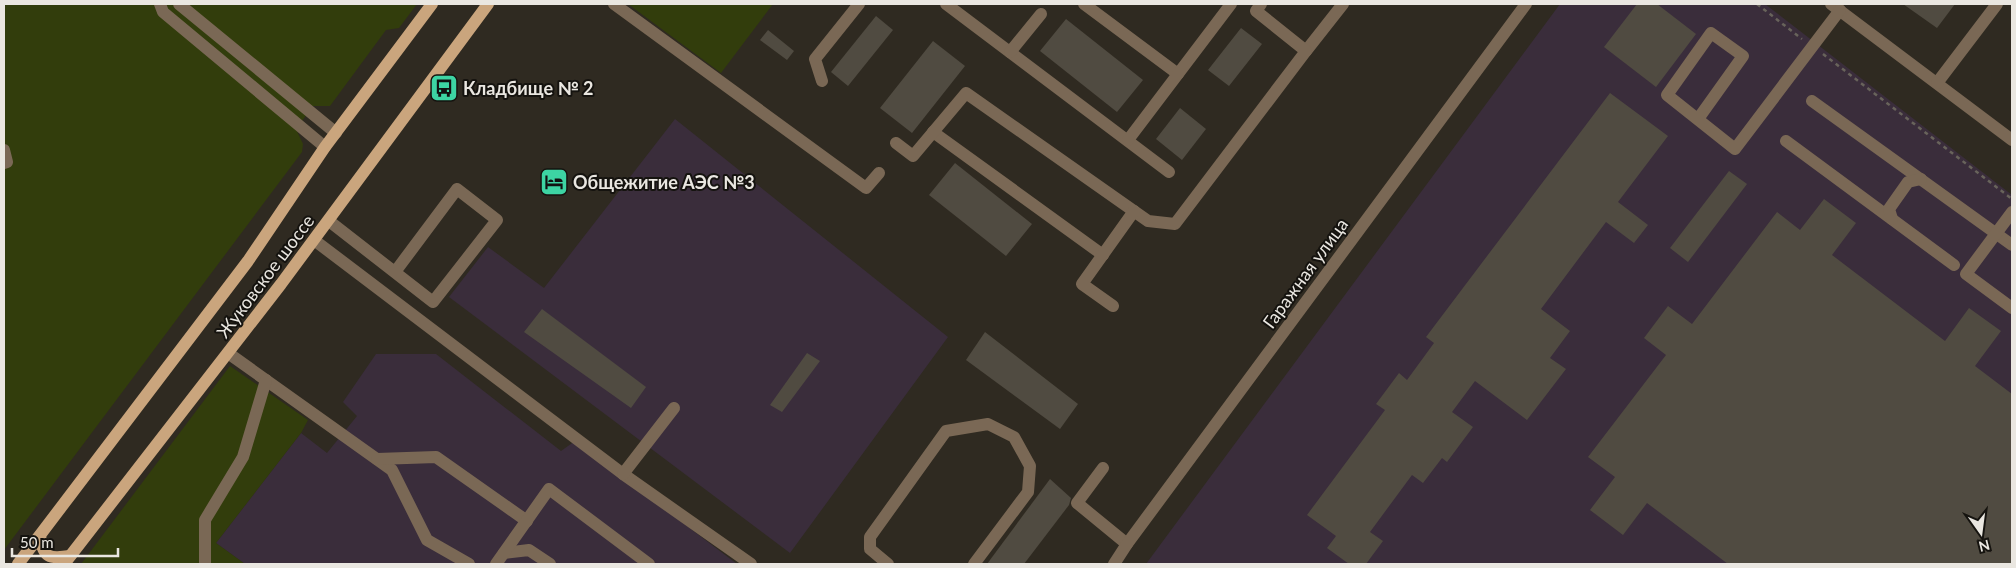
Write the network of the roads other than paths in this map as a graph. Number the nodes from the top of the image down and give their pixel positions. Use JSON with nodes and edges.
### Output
{"nodes":[{"id":1,"x":179,"y":4,"type":"edge"},
{"id":2,"x":432,"y":4,"type":"edge"},
{"id":3,"x":488,"y":4,"type":"edge"},
{"id":4,"x":614,"y":4,"type":"edge"},
{"id":5,"x":859,"y":4,"type":"edge"},
{"id":6,"x":946,"y":4,"type":"edge"},
{"id":7,"x":1084,"y":4,"type":"edge"},
{"id":8,"x":1231,"y":4,"type":"edge"},
{"id":9,"x":1261,"y":4,"type":"edge"},
{"id":10,"x":1343,"y":4,"type":"edge"},
{"id":11,"x":1526,"y":4,"type":"edge"},
{"id":12,"x":1996,"y":4,"type":"edge"},
{"id":13,"x":1836,"y":7,"type":"edge"},
{"id":14,"x":161,"y":8,"type":"edge"},
{"id":15,"x":961,"y":8,"type":"edge"},
{"id":16,"x":1041,"y":14,"type":"dead end"},
{"id":17,"x":1010,"y":52,"type":"junction"},
{"id":18,"x":1306,"y":52,"type":"junction"},
{"id":19,"x":1178,"y":74,"type":"junction"},
{"id":20,"x":822,"y":81,"type":"dead end"},
{"id":21,"x":1937,"y":83,"type":"junction"},
{"id":22,"x":1812,"y":101,"type":"dead end"},
{"id":23,"x":1698,"y":119,"type":"junction"},
{"id":24,"x":933,"y":132,"type":"junction"},
{"id":25,"x":336,"y":133,"type":"junction"},
{"id":26,"x":1128,"y":140,"type":"junction"},
{"id":27,"x":2012,"y":140,"type":"edge"},
{"id":28,"x":1786,"y":141,"type":"dead end"},
{"id":29,"x":896,"y":143,"type":"dead end"},
{"id":30,"x":325,"y":147,"type":"junction"},
{"id":31,"x":4,"y":150,"type":"edge"},
{"id":32,"x":4,"y":163,"type":"edge"},
{"id":33,"x":879,"y":172,"type":"dead end"},
{"id":34,"x":1169,"y":172,"type":"dead end"},
{"id":35,"x":1921,"y":179,"type":"junction"},
{"id":36,"x":1134,"y":211,"type":"junction"},
{"id":37,"x":2012,"y":212,"type":"edge"},
{"id":38,"x":1892,"y":219,"type":"junction"},
{"id":39,"x":329,"y":220,"type":"junction"},
{"id":40,"x":1996,"y":233,"type":"junction"},
{"id":41,"x":314,"y":240,"type":"junction"},
{"id":42,"x":2012,"y":245,"type":"edge"},
{"id":43,"x":1103,"y":255,"type":"junction"},
{"id":44,"x":1954,"y":265,"type":"dead end"},
{"id":45,"x":395,"y":272,"type":"dead end"},
{"id":46,"x":1113,"y":306,"type":"dead end"},
{"id":47,"x":2012,"y":308,"type":"edge"},
{"id":48,"x":228,"y":353,"type":"junction"},
{"id":49,"x":266,"y":380,"type":"junction"},
{"id":50,"x":674,"y":408,"type":"dead end"},
{"id":51,"x":377,"y":459,"type":"junction"},
{"id":52,"x":1103,"y":468,"type":"dead end"},
{"id":53,"x":623,"y":474,"type":"junction"},
{"id":54,"x":527,"y":521,"type":"junction"},
{"id":55,"x":40,"y":536,"type":"junction"},
{"id":56,"x":1127,"y":544,"type":"junction"},
{"id":57,"x":504,"y":554,"type":"junction"},
{"id":58,"x":67,"y":560,"type":"edge"},
{"id":59,"x":18,"y":564,"type":"edge"},
{"id":60,"x":205,"y":564,"type":"edge"},
{"id":61,"x":469,"y":564,"type":"edge"},
{"id":62,"x":496,"y":564,"type":"edge"},
{"id":63,"x":550,"y":564,"type":"edge"},
{"id":64,"x":649,"y":564,"type":"edge"},
{"id":65,"x":750,"y":564,"type":"edge"},
{"id":66,"x":888,"y":564,"type":"edge"},
{"id":67,"x":974,"y":564,"type":"edge"},
{"id":68,"x":1114,"y":564,"type":"edge"}],
"edges":[{"from":1,"to":25,"type":"street"},
{"from":2,"to":25,"type":"main road","name":"Жуковское шоссе"},
{"from":3,"to":39,"type":"main road","name":"Жуковское шоссе"},
{"from":4,"to":33,"type":"street"},
{"from":5,"to":20,"type":"street"},
{"from":6,"to":15,"type":"street"},
{"from":7,"to":19,"type":"street"},
{"from":8,"to":19,"type":"street"},
{"from":9,"to":18,"type":"street"},
{"from":10,"to":18,"type":"street"},
{"from":11,"to":56,"type":"street","name":"Гаражная улица"},
{"from":12,"to":21,"type":"street"},
{"from":13,"to":21,"type":"street"},
{"from":13,"to":23,"type":"street"},
{"from":14,"to":30,"type":"street"},
{"from":15,"to":17,"type":"street"},
{"from":16,"to":17,"type":"street"},
{"from":17,"to":26,"type":"street"},
{"from":18,"to":36,"type":"street"},
{"from":19,"to":26,"type":"street"},
{"from":21,"to":27,"type":"street"},
{"from":22,"to":35,"type":"street"},
{"from":23,"to":23,"type":"street"},
{"from":24,"to":29,"type":"street"},
{"from":24,"to":36,"type":"street"},
{"from":24,"to":43,"type":"street"},
{"from":25,"to":30,"type":"main road","name":"Жуковское шоссе"},
{"from":26,"to":34,"type":"street"},
{"from":28,"to":38,"type":"street"},
{"from":30,"to":55,"type":"main road","name":"Жуковское шоссе"},
{"from":31,"to":32,"type":"street"},
{"from":35,"to":38,"type":"street"},
{"from":35,"to":40,"type":"street"},
{"from":36,"to":43,"type":"street"},
{"from":37,"to":40,"type":"street"},
{"from":38,"to":44,"type":"street"},
{"from":39,"to":41,"type":"main road","name":"Жуковское шоссе"},
{"from":39,"to":45,"type":"street"},
{"from":40,"to":42,"type":"street"},
{"from":40,"to":47,"type":"street"},
{"from":41,"to":48,"type":"main road","name":"Жуковское шоссе"},
{"from":41,"to":53,"type":"street"},
{"from":43,"to":46,"type":"street"},
{"from":48,"to":49,"type":"street"},
{"from":48,"to":58,"type":"main road","name":"Жуковское шоссе"},
{"from":49,"to":51,"type":"street"},
{"from":49,"to":60,"type":"street"},
{"from":50,"to":53,"type":"street"},
{"from":51,"to":54,"type":"street"},
{"from":51,"to":61,"type":"street"},
{"from":52,"to":56,"type":"street"},
{"from":53,"to":65,"type":"street"},
{"from":54,"to":57,"type":"street"},
{"from":54,"to":64,"type":"street"},
{"from":55,"to":58,"type":"main road"},
{"from":55,"to":59,"type":"main road","name":"Жуковское шоссе"},
{"from":56,"to":68,"type":"street","name":"Гаражная улица"},
{"from":57,"to":62,"type":"street"},
{"from":57,"to":63,"type":"street"},
{"from":66,"to":67,"type":"street"}]}
